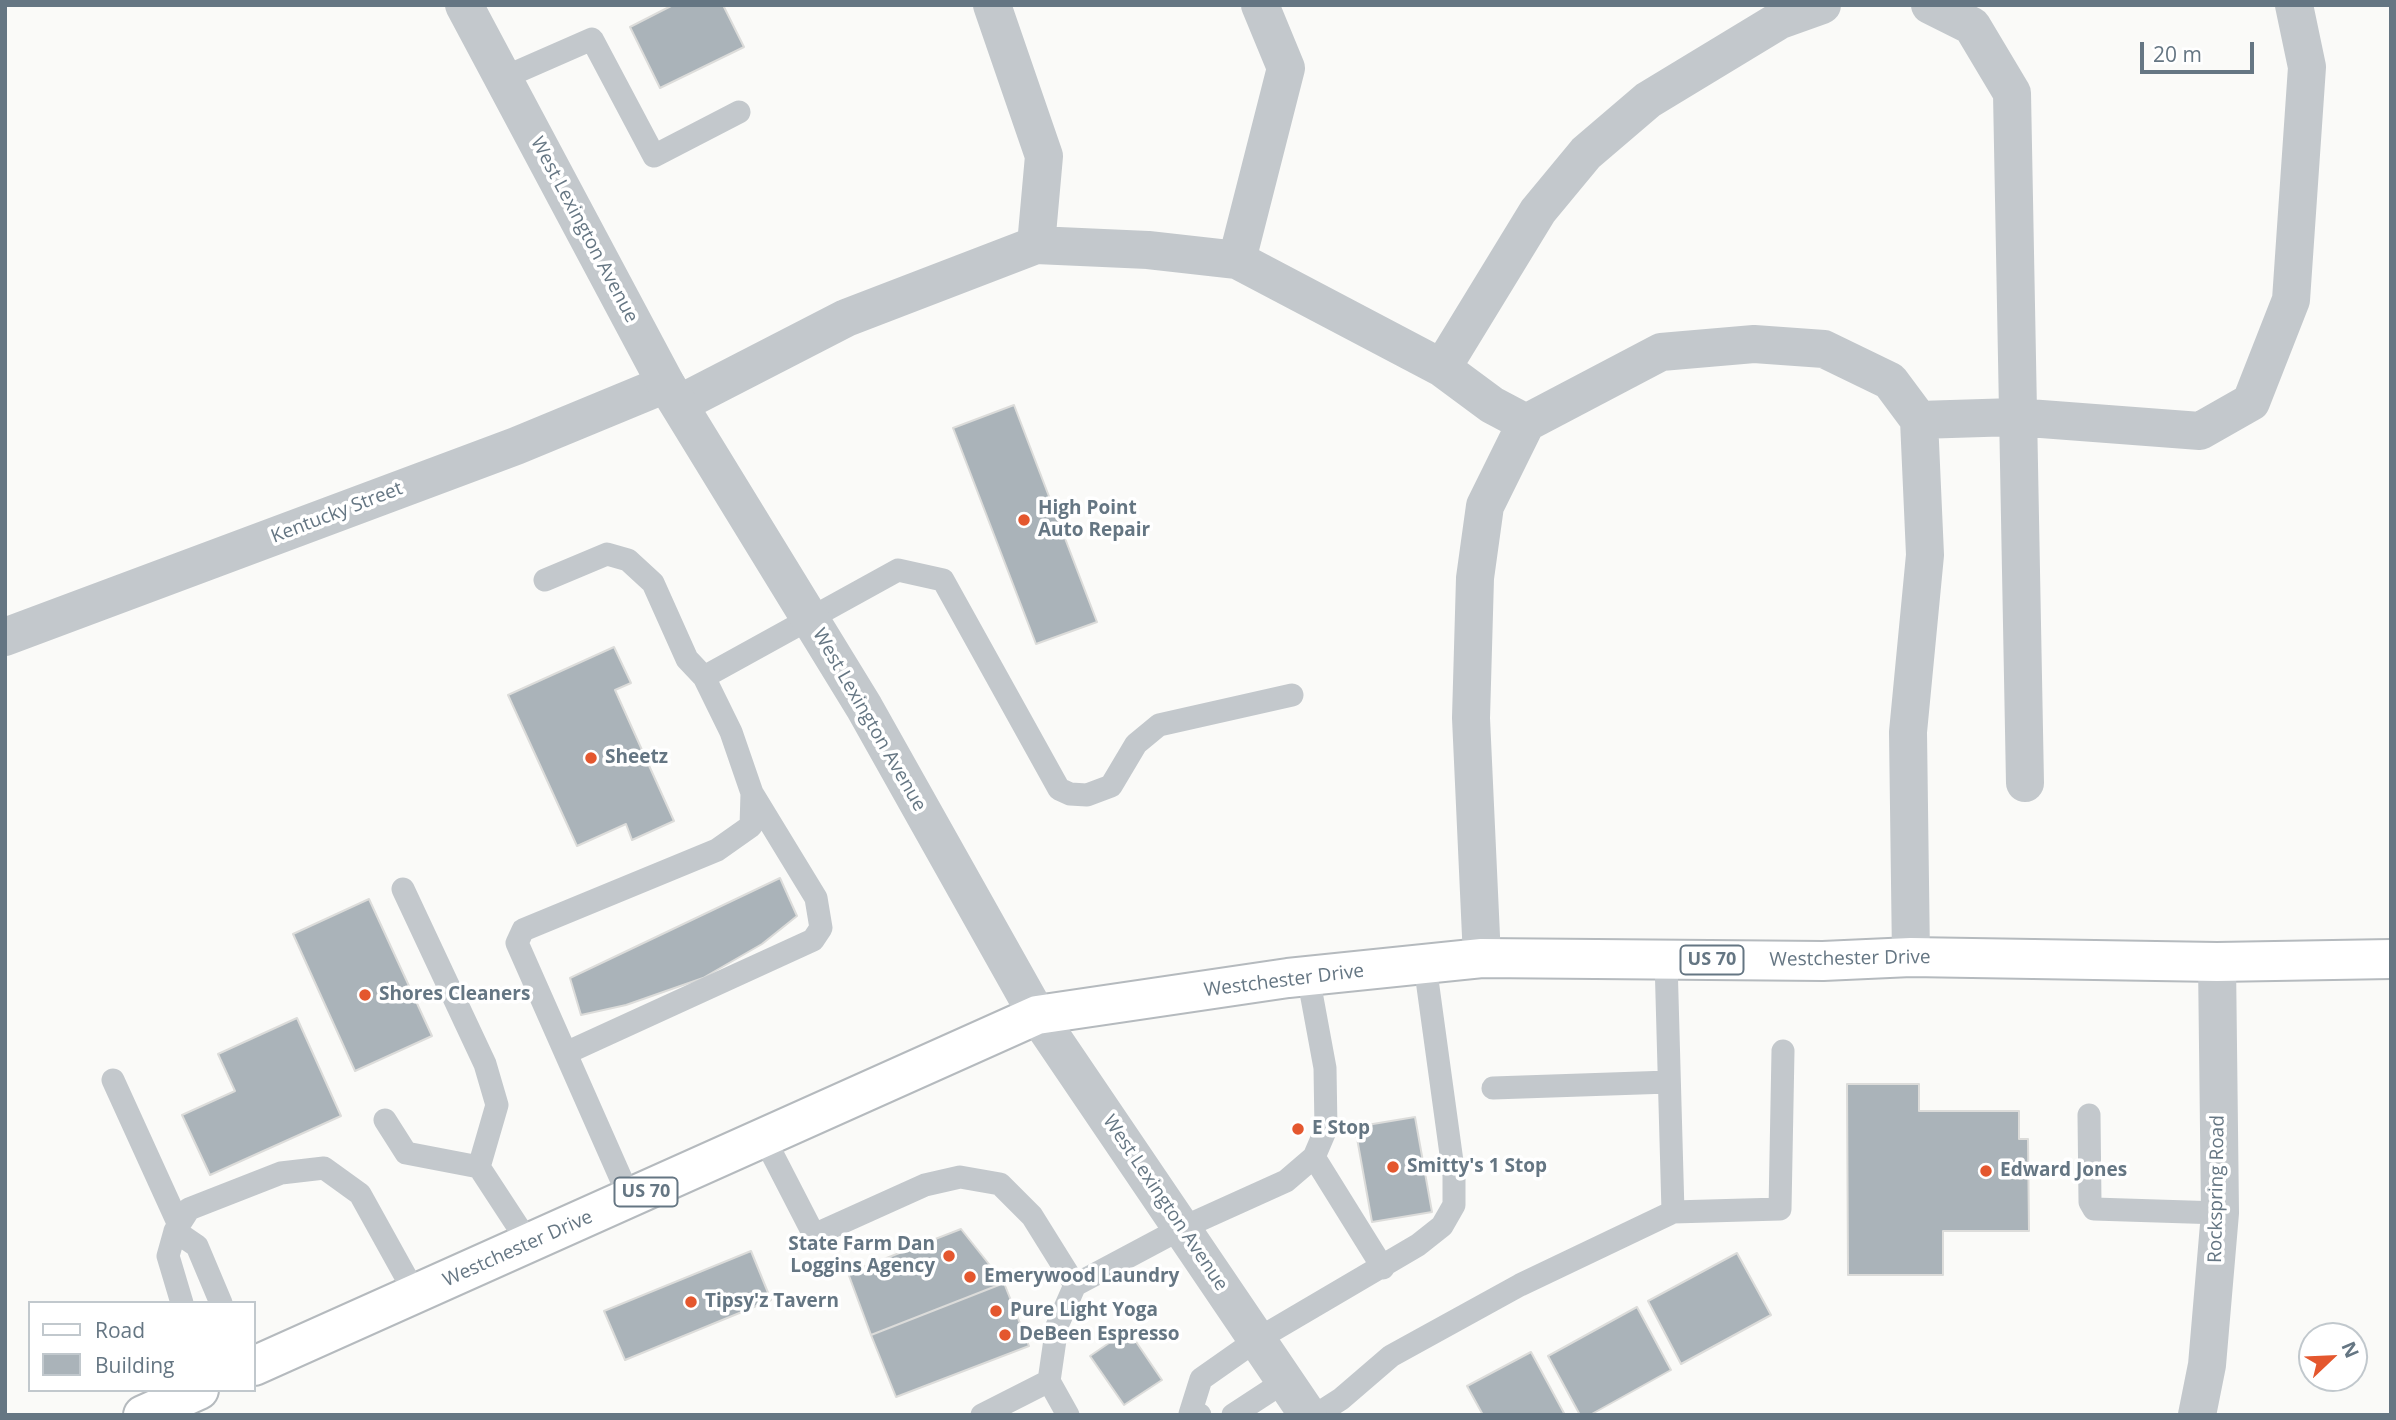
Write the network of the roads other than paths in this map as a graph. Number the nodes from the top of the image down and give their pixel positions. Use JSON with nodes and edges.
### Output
{"nodes":[{"id":1,"x":464,"y":5,"type":"edge"},
{"id":2,"x":992,"y":5,"type":"edge"},
{"id":3,"x":1260,"y":5,"type":"edge"},
{"id":4,"x":1822,"y":5,"type":"edge"},
{"id":5,"x":1930,"y":5,"type":"edge"},
{"id":6,"x":2294,"y":5,"type":"edge"},
{"id":7,"x":503,"y":78,"type":"junction"},
{"id":8,"x":739,"y":112,"type":"dead end"},
{"id":9,"x":1036,"y":245,"type":"junction"},
{"id":10,"x":1237,"y":260,"type":"junction"},
{"id":11,"x":1442,"y":368,"type":"junction"},
{"id":12,"x":672,"y":394,"type":"junction"},
{"id":13,"x":2015,"y":417,"type":"junction"},
{"id":14,"x":1919,"y":420,"type":"junction"},
{"id":15,"x":1526,"y":423,"type":"junction"},
{"id":16,"x":545,"y":580,"type":"dead end"},
{"id":17,"x":811,"y":620,"type":"junction"},
{"id":18,"x":5,"y":637,"type":"edge"},
{"id":19,"x":704,"y":677,"type":"junction"},
{"id":20,"x":1292,"y":695,"type":"dead end"},
{"id":21,"x":2025,"y":782,"type":"dead end"},
{"id":22,"x":752,"y":793,"type":"junction"},
{"id":23,"x":403,"y":888,"type":"dead end"},
{"id":24,"x":1911,"y":957,"type":"junction"},
{"id":25,"x":1482,"y":958,"type":"junction"},
{"id":26,"x":2391,"y":959,"type":"edge"},
{"id":27,"x":1666,"y":960,"type":"junction"},
{"id":28,"x":2217,"y":962,"type":"junction"},
{"id":29,"x":1425,"y":965,"type":"junction"},
{"id":30,"x":1308,"y":976,"type":"junction"},
{"id":31,"x":1037,"y":1015,"type":"junction"},
{"id":32,"x":1783,"y":1051,"type":"dead end"},
{"id":33,"x":566,"y":1053,"type":"junction"},
{"id":34,"x":113,"y":1080,"type":"dead end"},
{"id":35,"x":1669,"y":1082,"type":"junction"},
{"id":36,"x":1493,"y":1088,"type":"dead end"},
{"id":37,"x":2090,"y":1115,"type":"dead end"},
{"id":38,"x":385,"y":1120,"type":"dead end"},
{"id":39,"x":764,"y":1138,"type":"junction"},
{"id":40,"x":1314,"y":1157,"type":"junction"},
{"id":41,"x":478,"y":1167,"type":"junction"},
{"id":42,"x":630,"y":1199,"type":"junction"},
{"id":43,"x":1673,"y":1212,"type":"junction"},
{"id":44,"x":2220,"y":1213,"type":"junction"},
{"id":45,"x":177,"y":1228,"type":"junction"},
{"id":46,"x":1182,"y":1228,"type":"junction"},
{"id":47,"x":530,"y":1245,"type":"junction"},
{"id":48,"x":1383,"y":1268,"type":"junction"},
{"id":49,"x":1075,"y":1285,"type":"junction"},
{"id":50,"x":416,"y":1295,"type":"junction"},
{"id":51,"x":181,"y":1301,"type":"edge"},
{"id":52,"x":219,"y":1301,"type":"edge"},
{"id":53,"x":1258,"y":1339,"type":"junction"},
{"id":54,"x":256,"y":1365,"type":"edge"},
{"id":55,"x":1049,"y":1381,"type":"junction"},
{"id":56,"x":1285,"y":1381,"type":"junction"},
{"id":57,"x":195,"y":1392,"type":"edge"},
{"id":58,"x":1193,"y":1414,"type":"edge"},
{"id":59,"x":144,"y":1415,"type":"edge"},
{"id":60,"x":982,"y":1415,"type":"edge"},
{"id":61,"x":1068,"y":1415,"type":"edge"},
{"id":62,"x":1233,"y":1415,"type":"edge"},
{"id":63,"x":1308,"y":1415,"type":"edge"},
{"id":64,"x":1316,"y":1415,"type":"edge"},
{"id":65,"x":2197,"y":1415,"type":"edge"}],
"edges":[{"from":1,"to":7,"type":"street","name":"West Lexington Avenue"},
{"from":2,"to":9,"type":"street"},
{"from":3,"to":10,"type":"street"},
{"from":4,"to":11,"type":"street"},
{"from":5,"to":13,"type":"street"},
{"from":6,"to":13,"type":"street"},
{"from":7,"to":8,"type":"lane"},
{"from":7,"to":12,"type":"street","name":"West Lexington Avenue"},
{"from":9,"to":10,"type":"street"},
{"from":9,"to":12,"type":"street","name":"Kentucky Street"},
{"from":10,"to":11,"type":"street"},
{"from":11,"to":15,"type":"street"},
{"from":12,"to":17,"type":"street","name":"West Lexington Avenue"},
{"from":12,"to":18,"type":"street","name":"Kentucky Street"},
{"from":13,"to":14,"type":"street"},
{"from":13,"to":21,"type":"street"},
{"from":14,"to":15,"type":"street"},
{"from":14,"to":24,"type":"street"},
{"from":15,"to":25,"type":"street"},
{"from":16,"to":19,"type":"lane"},
{"from":17,"to":19,"type":"lane"},
{"from":17,"to":20,"type":"lane"},
{"from":17,"to":31,"type":"street","name":"West Lexington Avenue"},
{"from":19,"to":22,"type":"lane"},
{"from":22,"to":33,"type":"lane"},
{"from":22,"to":33,"type":"lane"},
{"from":23,"to":41,"type":"lane"},
{"from":24,"to":27,"type":"main road","name":"Westchester Drive","number":"US 70"},
{"from":24,"to":28,"type":"main road","name":"Westchester Drive","number":"US 70"},
{"from":25,"to":27,"type":"main road","name":"Westchester Drive","number":"US 70"},
{"from":25,"to":29,"type":"main road","name":"Westchester Drive","number":"US 70"},
{"from":26,"to":28,"type":"main road","name":"Westchester Drive","number":"US 70"},
{"from":27,"to":35,"type":"lane"},
{"from":28,"to":44,"type":"street","name":"Rockspring Road"},
{"from":29,"to":30,"type":"main road","name":"Westchester Drive","number":"US 70"},
{"from":29,"to":48,"type":"lane"},
{"from":30,"to":31,"type":"main road","name":"Westchester Drive","number":"US 70"},
{"from":30,"to":40,"type":"lane"},
{"from":31,"to":39,"type":"main road","name":"Westchester Drive","number":"US 70"},
{"from":31,"to":46,"type":"street","name":"West Lexington Avenue"},
{"from":32,"to":43,"type":"lane"},
{"from":33,"to":42,"type":"lane"},
{"from":34,"to":45,"type":"lane"},
{"from":35,"to":36,"type":"lane"},
{"from":35,"to":43,"type":"lane"},
{"from":37,"to":44,"type":"lane"},
{"from":38,"to":41,"type":"lane"},
{"from":39,"to":42,"type":"main road","name":"Westchester Drive","number":"US 70"},
{"from":39,"to":49,"type":"lane"},
{"from":40,"to":46,"type":"lane"},
{"from":40,"to":48,"type":"lane"},
{"from":41,"to":47,"type":"lane"},
{"from":42,"to":47,"type":"main road","name":"Westchester Drive","number":"US 70"},
{"from":43,"to":64,"type":"lane"},
{"from":44,"to":65,"type":"street","name":"Rockspring Road"},
{"from":45,"to":50,"type":"lane"},
{"from":45,"to":51,"type":"lane"},
{"from":45,"to":52,"type":"lane"},
{"from":46,"to":49,"type":"lane"},
{"from":46,"to":53,"type":"street","name":"West Lexington Avenue"},
{"from":47,"to":50,"type":"main road","name":"Westchester Drive","number":"US 70"},
{"from":48,"to":53,"type":"lane"},
{"from":49,"to":55,"type":"lane"},
{"from":50,"to":54,"type":"main road","name":"Westchester Drive","number":"US 70"},
{"from":53,"to":56,"type":"street","name":"West Lexington Avenue"},
{"from":53,"to":58,"type":"lane"},
{"from":55,"to":60,"type":"lane"},
{"from":55,"to":61,"type":"lane"},
{"from":56,"to":62,"type":"lane"},
{"from":56,"to":63,"type":"street","name":"West Lexington Avenue"},
{"from":57,"to":59,"type":"main road"}]}
